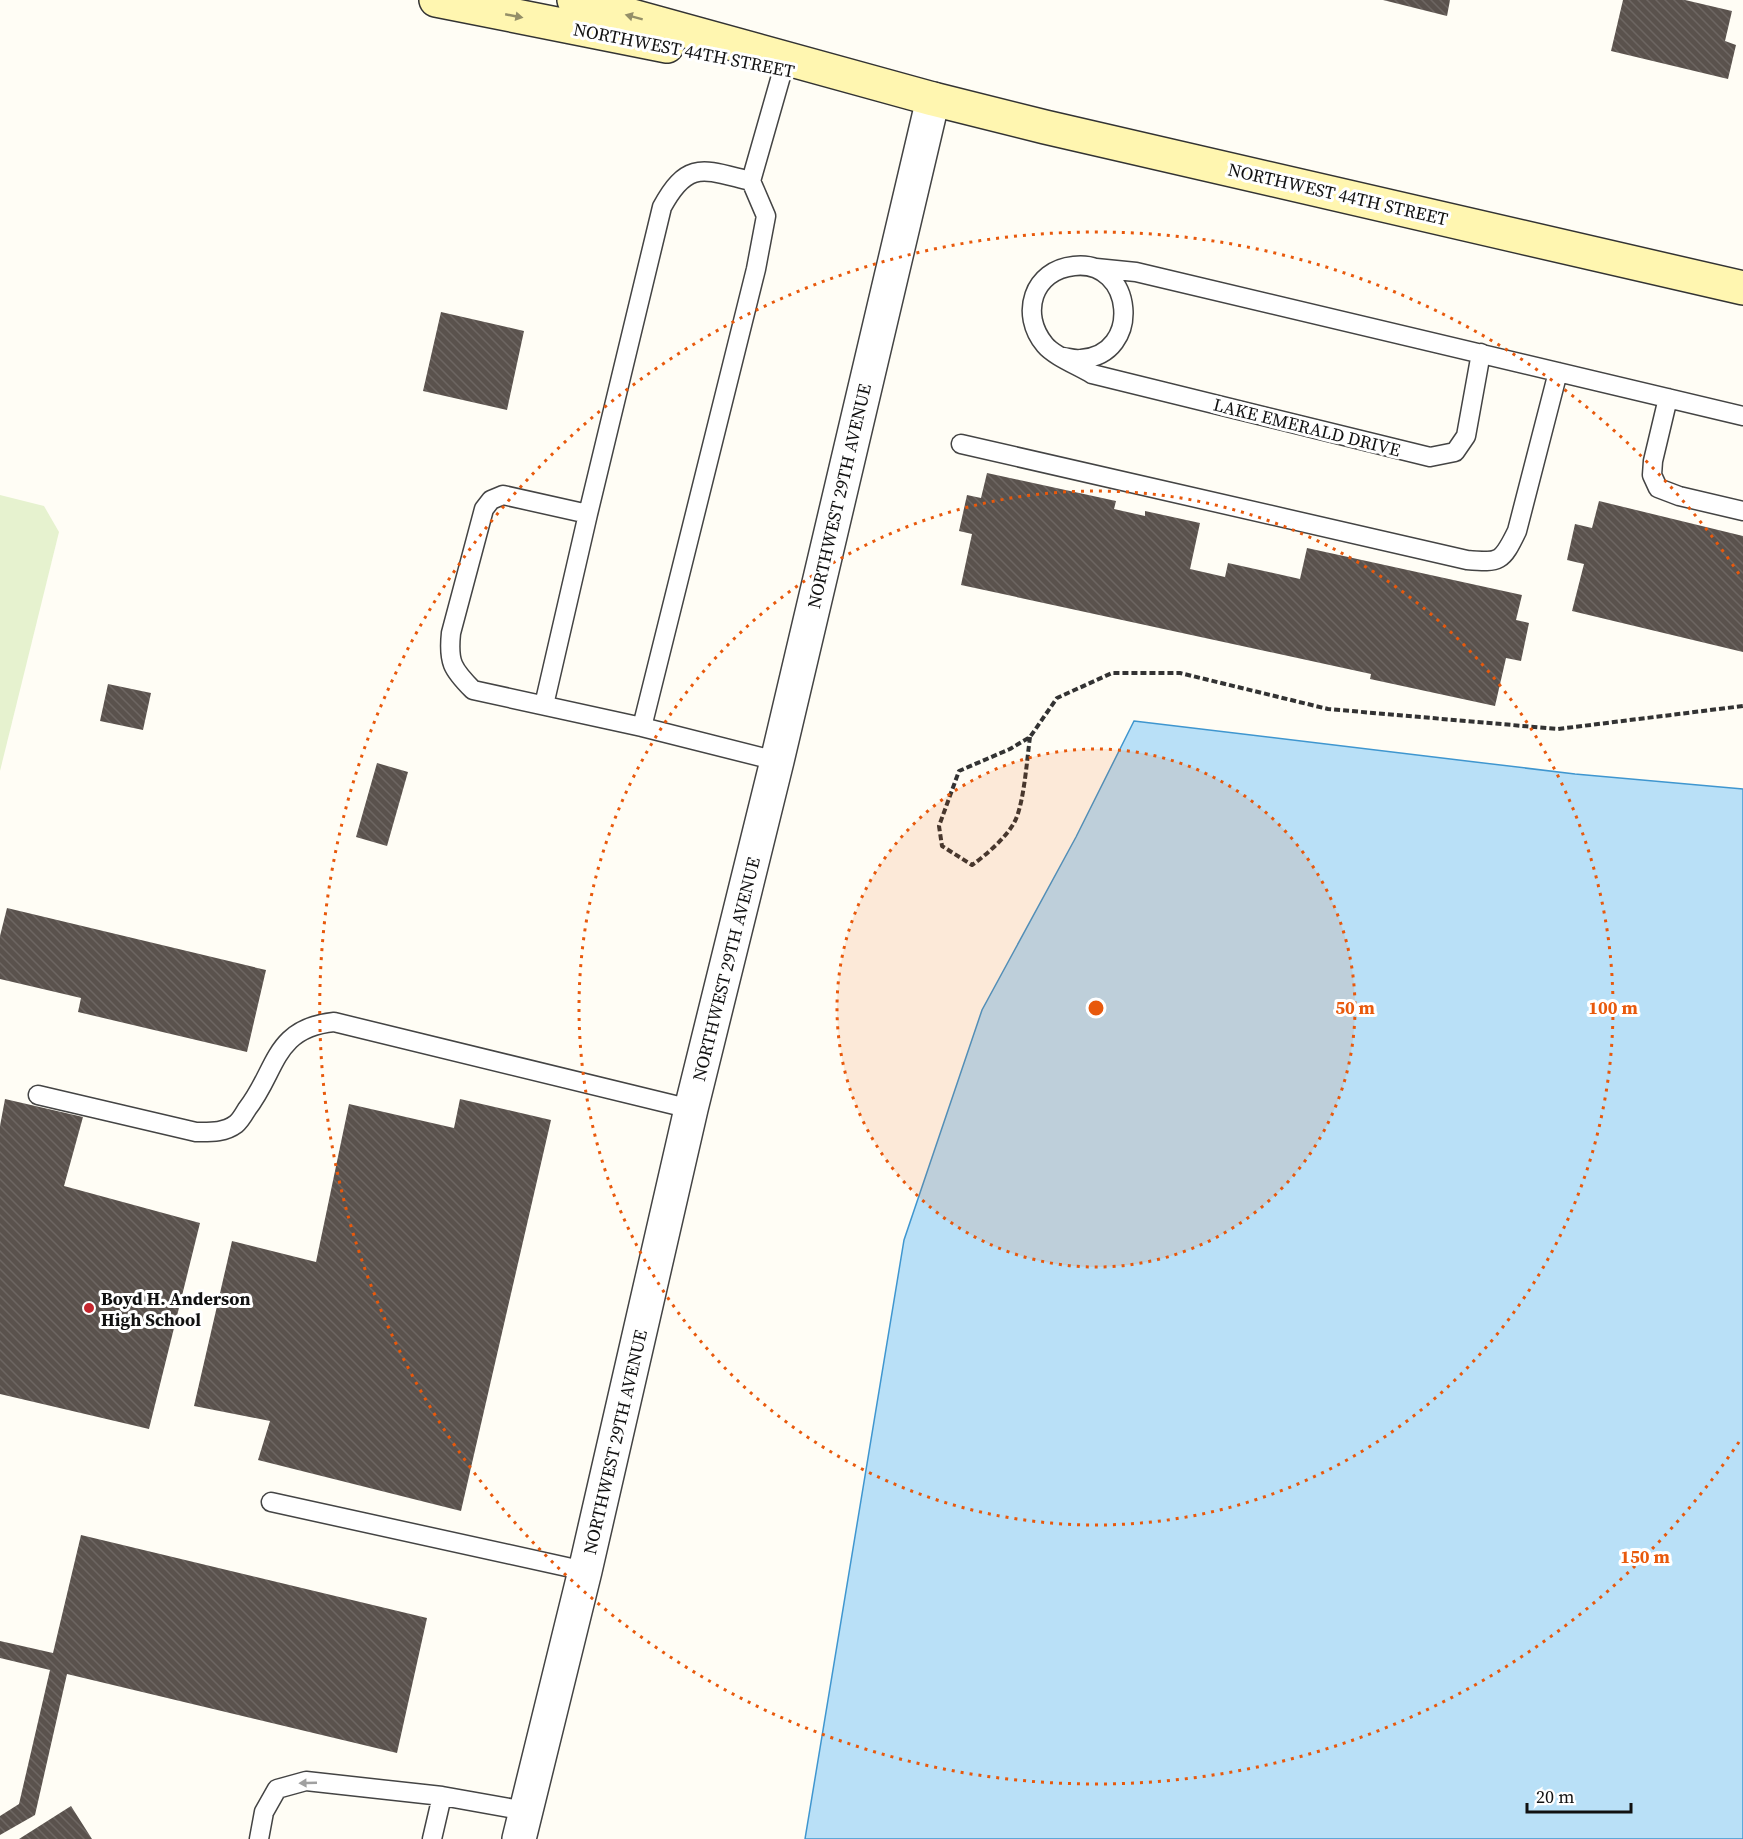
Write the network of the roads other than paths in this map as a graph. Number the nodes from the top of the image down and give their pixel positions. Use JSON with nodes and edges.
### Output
{"nodes":[{"id":1,"x":436,"y":0,"type":"edge"},
{"id":2,"x":574,"y":0,"type":"edge"},
{"id":3,"x":783,"y":69,"type":"junction"},
{"id":4,"x":933,"y":99,"type":"junction"},
{"id":5,"x":751,"y":181,"type":"junction"},
{"id":6,"x":1093,"y":268,"type":"junction"},
{"id":7,"x":1743,"y":288,"type":"edge"},
{"id":8,"x":1481,"y":353,"type":"junction"},
{"id":9,"x":1063,"y":357,"type":"junction"},
{"id":10,"x":1558,"y":372,"type":"junction"},
{"id":11,"x":1668,"y":398,"type":"junction"},
{"id":12,"x":1743,"y":416,"type":"edge"},
{"id":13,"x":961,"y":444,"type":"dead end"},
{"id":14,"x":1743,"y":511,"type":"edge"},
{"id":15,"x":588,"y":514,"type":"junction"},
{"id":16,"x":544,"y":705,"type":"junction"},
{"id":17,"x":642,"y":727,"type":"junction"},
{"id":18,"x":777,"y":761,"type":"junction"},
{"id":19,"x":38,"y":1095,"type":"dead end"},
{"id":20,"x":692,"y":1109,"type":"junction"},
{"id":21,"x":271,"y":1502,"type":"dead end"},
{"id":22,"x":585,"y":1571,"type":"junction"},
{"id":23,"x":442,"y":1796,"type":"junction"},
{"id":24,"x":523,"y":1825,"type":"edge"},
{"id":25,"x":259,"y":1839,"type":"edge"},
{"id":26,"x":432,"y":1839,"type":"edge"}],
"edges":[{"from":1,"to":3,"type":"street","name":"NORTHWEST 44TH STREET","one_way":true},
{"from":4,"to":2,"type":"street","name":"NORTHWEST 44TH STREET","one_way":true},
{"from":3,"to":4,"type":"street","name":"NORTHWEST 44TH STREET"},
{"from":3,"to":5,"type":"lane"},
{"from":4,"to":7,"type":"street","name":"NORTHWEST 44TH STREET"},
{"from":4,"to":18,"type":"street","name":"NORTHWEST 29TH AVENUE"},
{"from":5,"to":15,"type":"lane"},
{"from":5,"to":17,"type":"lane"},
{"from":6,"to":8,"type":"lane","name":"LAKE EMERALD DRIVE"},
{"from":6,"to":9,"type":"lane"},
{"from":6,"to":9,"type":"lane","name":"LAKE EMERALD DRIVE"},
{"from":8,"to":9,"type":"lane","name":"LAKE EMERALD DRIVE"},
{"from":8,"to":10,"type":"lane","name":"LAKE EMERALD DRIVE"},
{"from":10,"to":11,"type":"lane","name":"LAKE EMERALD DRIVE"},
{"from":10,"to":13,"type":"lane"},
{"from":11,"to":12,"type":"lane","name":"LAKE EMERALD DRIVE"},
{"from":11,"to":14,"type":"lane"},
{"from":15,"to":16,"type":"lane"},
{"from":15,"to":16,"type":"lane"},
{"from":16,"to":17,"type":"lane"},
{"from":17,"to":18,"type":"lane"},
{"from":18,"to":20,"type":"street","name":"NORTHWEST 29TH AVENUE"},
{"from":19,"to":20,"type":"lane"},
{"from":20,"to":22,"type":"street","name":"NORTHWEST 29TH AVENUE"},
{"from":21,"to":22,"type":"lane"},
{"from":22,"to":24,"type":"street","name":"NORTHWEST 29TH AVENUE"},
{"from":23,"to":24,"type":"lane"},
{"from":23,"to":25,"type":"lane","one_way":true},
{"from":23,"to":26,"type":"lane"}]}
